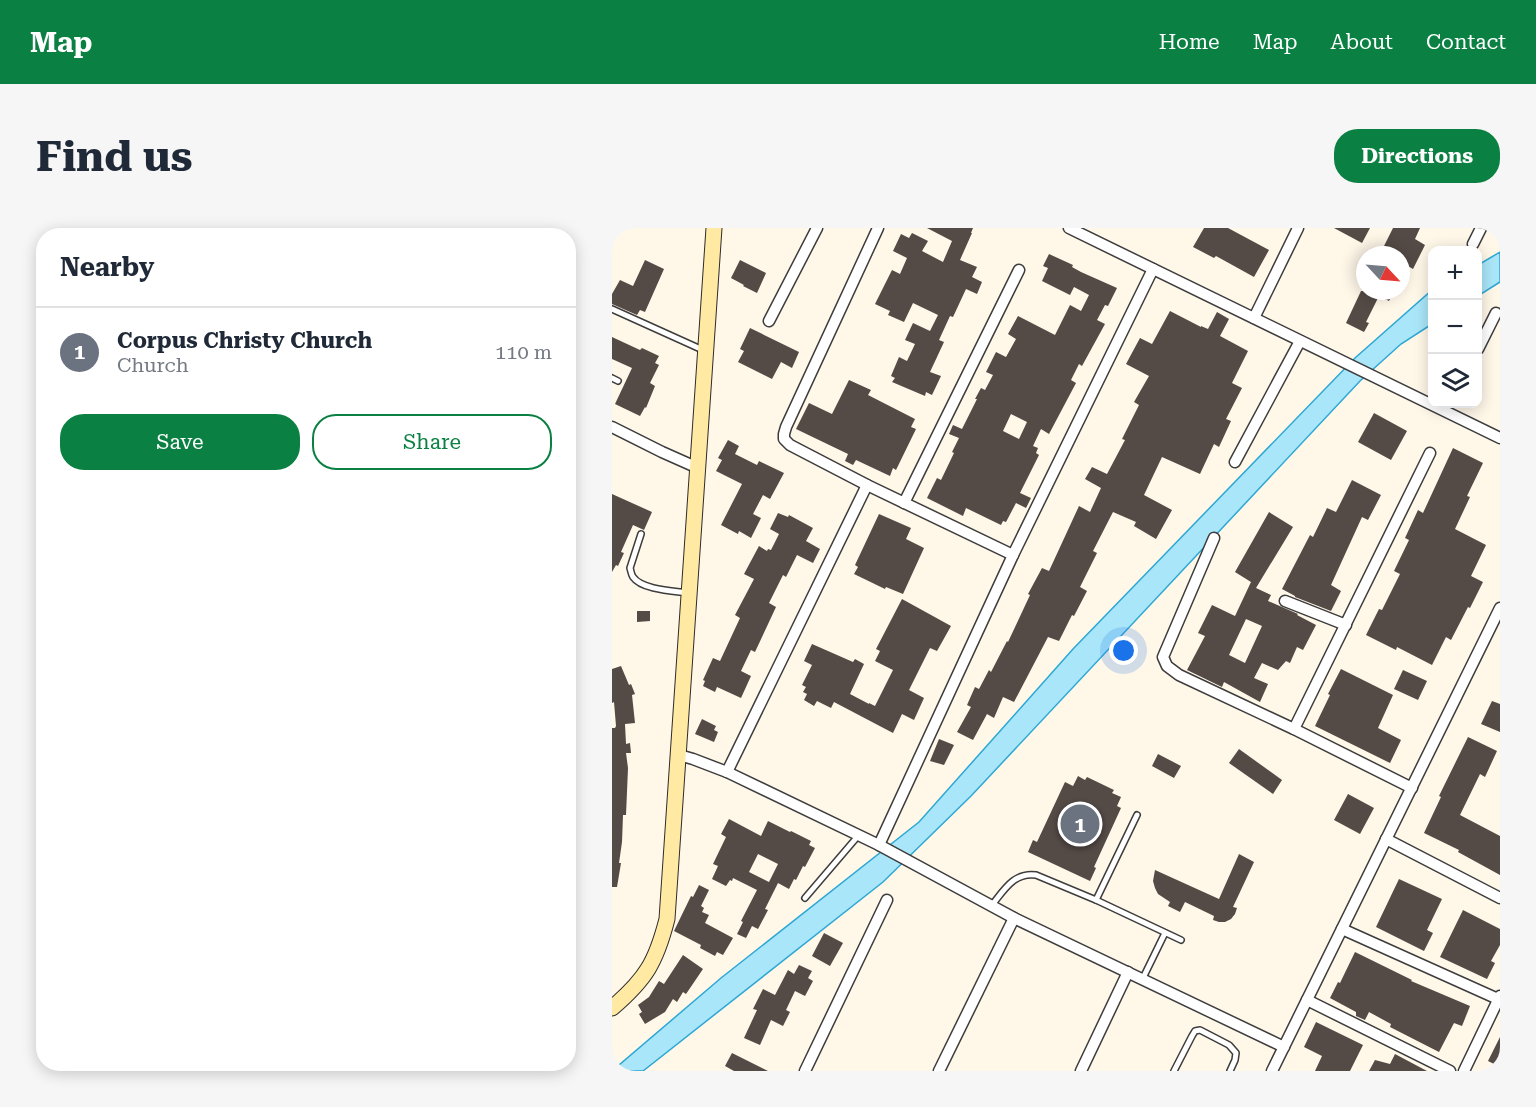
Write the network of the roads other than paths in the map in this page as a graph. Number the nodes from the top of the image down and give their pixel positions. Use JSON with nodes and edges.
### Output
{"nodes":[{"id":1,"x":714,"y":228,"type":"edge"},
{"id":2,"x":817,"y":228,"type":"edge"},
{"id":3,"x":878,"y":228,"type":"edge"},
{"id":4,"x":1069,"y":228,"type":"edge"},
{"id":5,"x":1298,"y":228,"type":"edge"},
{"id":6,"x":1481,"y":228,"type":"edge"},
{"id":7,"x":1473,"y":244,"type":"dead end"},
{"id":8,"x":1153,"y":269,"type":"junction"},
{"id":9,"x":1019,"y":270,"type":"dead end"},
{"id":10,"x":612,"y":309,"type":"edge"},
{"id":11,"x":1496,"y":313,"type":"dead end"},
{"id":12,"x":1254,"y":318,"type":"junction"},
{"id":13,"x":769,"y":321,"type":"dead end"},
{"id":14,"x":1300,"y":341,"type":"junction"},
{"id":15,"x":1482,"y":342,"type":"edge"},
{"id":16,"x":706,"y":352,"type":"junction"},
{"id":17,"x":1428,"y":400,"type":"edge"},
{"id":18,"x":1447,"y":408,"type":"edge"},
{"id":19,"x":612,"y":427,"type":"edge"},
{"id":20,"x":1500,"y":438,"type":"edge"},
{"id":21,"x":1430,"y":453,"type":"dead end"},
{"id":22,"x":1235,"y":462,"type":"dead end"},
{"id":23,"x":698,"y":468,"type":"junction"},
{"id":24,"x":867,"y":485,"type":"junction"},
{"id":25,"x":904,"y":502,"type":"junction"},
{"id":26,"x":641,"y":534,"type":"dead end"},
{"id":27,"x":1214,"y":538,"type":"dead end"},
{"id":28,"x":1013,"y":555,"type":"junction"},
{"id":29,"x":690,"y":593,"type":"junction"},
{"id":30,"x":1285,"y":601,"type":"dead end"},
{"id":31,"x":1500,"y":608,"type":"edge"},
{"id":32,"x":1346,"y":624,"type":"junction"},
{"id":33,"x":1489,"y":631,"type":"junction"},
{"id":34,"x":1500,"y":636,"type":"edge"},
{"id":35,"x":1294,"y":729,"type":"junction"},
{"id":36,"x":679,"y":756,"type":"junction"},
{"id":37,"x":727,"y":772,"type":"junction"},
{"id":38,"x":1412,"y":788,"type":"junction"},
{"id":39,"x":1137,"y":815,"type":"dead end"},
{"id":40,"x":858,"y":836,"type":"junction"},
{"id":41,"x":1386,"y":839,"type":"junction"},
{"id":42,"x":880,"y":846,"type":"junction"},
{"id":43,"x":1499,"y":895,"type":"edge"},
{"id":44,"x":805,"y":898,"type":"dead end"},
{"id":45,"x":887,"y":900,"type":"dead end"},
{"id":46,"x":1096,"y":900,"type":"junction"},
{"id":47,"x":992,"y":906,"type":"junction"},
{"id":48,"x":1014,"y":918,"type":"junction"},
{"id":49,"x":1342,"y":929,"type":"junction"},
{"id":50,"x":1165,"y":933,"type":"junction"},
{"id":51,"x":1181,"y":940,"type":"dead end"},
{"id":52,"x":1128,"y":972,"type":"junction"},
{"id":53,"x":1142,"y":980,"type":"junction"},
{"id":54,"x":1499,"y":997,"type":"edge"},
{"id":55,"x":1307,"y":1000,"type":"junction"},
{"id":56,"x":612,"y":1008,"type":"edge"},
{"id":57,"x":1284,"y":1047,"type":"junction"},
{"id":58,"x":805,"y":1071,"type":"edge"},
{"id":59,"x":939,"y":1071,"type":"edge"},
{"id":60,"x":1081,"y":1071,"type":"edge"},
{"id":61,"x":1174,"y":1071,"type":"edge"},
{"id":62,"x":1230,"y":1071,"type":"edge"},
{"id":63,"x":1272,"y":1071,"type":"edge"},
{"id":64,"x":1450,"y":1071,"type":"edge"},
{"id":65,"x":1464,"y":1071,"type":"edge"}],
"edges":[{"from":1,"to":16,"type":"street"},
{"from":2,"to":13,"type":"street"},
{"from":3,"to":24,"type":"street"},
{"from":4,"to":8,"type":"street"},
{"from":5,"to":12,"type":"street"},
{"from":6,"to":7,"type":"street"},
{"from":8,"to":12,"type":"street"},
{"from":8,"to":28,"type":"street"},
{"from":9,"to":25,"type":"street"},
{"from":10,"to":16,"type":"lane"},
{"from":11,"to":15,"type":"street"},
{"from":12,"to":14,"type":"street"},
{"from":14,"to":17,"type":"street"},
{"from":14,"to":22,"type":"street"},
{"from":16,"to":23,"type":"street"},
{"from":18,"to":20,"type":"street"},
{"from":19,"to":23,"type":"street"},
{"from":21,"to":32,"type":"street"},
{"from":23,"to":29,"type":"street"},
{"from":24,"to":25,"type":"street"},
{"from":24,"to":37,"type":"street"},
{"from":25,"to":28,"type":"street"},
{"from":26,"to":29,"type":"lane"},
{"from":27,"to":35,"type":"street"},
{"from":28,"to":42,"type":"street"},
{"from":29,"to":36,"type":"street"},
{"from":30,"to":32,"type":"street"},
{"from":31,"to":33,"type":"street"},
{"from":32,"to":35,"type":"street"},
{"from":33,"to":34,"type":"street"},
{"from":33,"to":38,"type":"street"},
{"from":35,"to":38,"type":"street"},
{"from":36,"to":37,"type":"street"},
{"from":36,"to":56,"type":"street"},
{"from":37,"to":40,"type":"street"},
{"from":38,"to":41,"type":"street"},
{"from":39,"to":46,"type":"lane"},
{"from":40,"to":42,"type":"street"},
{"from":40,"to":44,"type":"lane"},
{"from":41,"to":43,"type":"street"},
{"from":41,"to":49,"type":"street"},
{"from":42,"to":47,"type":"street"},
{"from":45,"to":58,"type":"street"},
{"from":46,"to":47,"type":"lane"},
{"from":46,"to":50,"type":"lane"},
{"from":47,"to":48,"type":"street"},
{"from":48,"to":52,"type":"street"},
{"from":48,"to":59,"type":"street"},
{"from":49,"to":54,"type":"street"},
{"from":49,"to":55,"type":"street"},
{"from":50,"to":51,"type":"lane"},
{"from":50,"to":53,"type":"lane"},
{"from":52,"to":53,"type":"street"},
{"from":52,"to":60,"type":"street"},
{"from":53,"to":57,"type":"street"},
{"from":54,"to":65,"type":"street"},
{"from":55,"to":57,"type":"street"},
{"from":55,"to":64,"type":"street"},
{"from":57,"to":63,"type":"street"},
{"from":61,"to":62,"type":"lane"}]}
